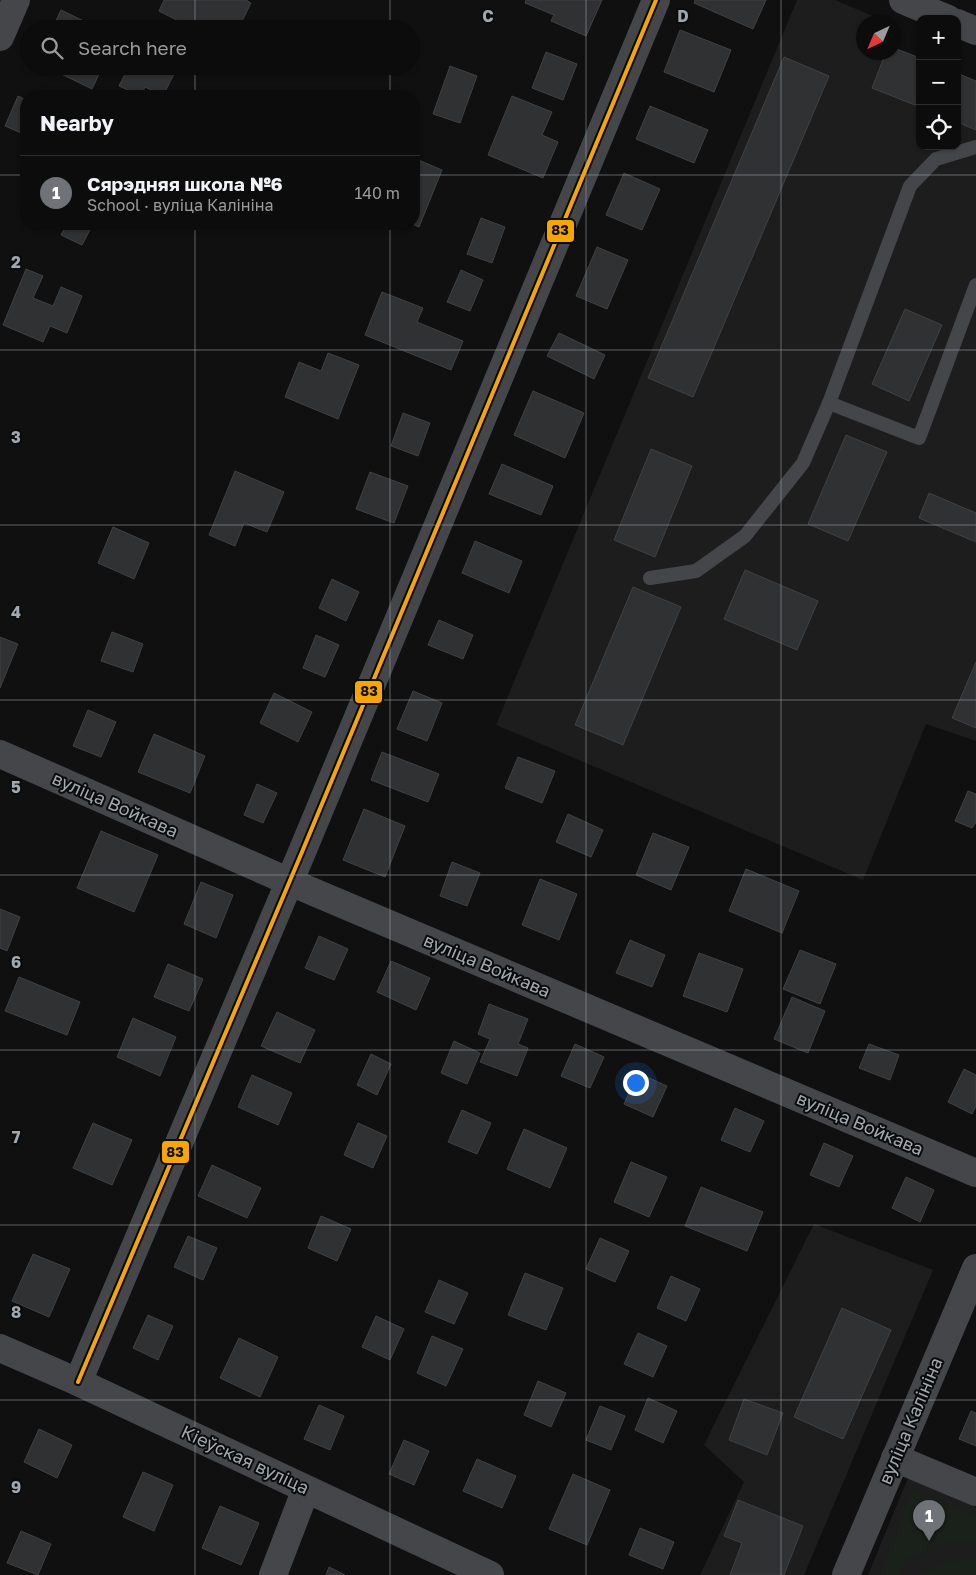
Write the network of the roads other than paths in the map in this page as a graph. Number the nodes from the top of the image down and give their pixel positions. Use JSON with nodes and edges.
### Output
{"nodes":[{"id":1,"x":16,"y":0,"type":"edge"},
{"id":2,"x":656,"y":0,"type":"edge"},
{"id":3,"x":903,"y":0,"type":"edge"},
{"id":4,"x":939,"y":15,"type":"edge"},
{"id":5,"x":961,"y":25,"type":"edge"},
{"id":6,"x":976,"y":31,"type":"edge"},
{"id":7,"x":0,"y":37,"type":"edge"},
{"id":8,"x":976,"y":147,"type":"edge"},
{"id":9,"x":976,"y":285,"type":"edge"},
{"id":10,"x":829,"y":402,"type":"junction"},
{"id":11,"x":650,"y":578,"type":"dead end"},
{"id":12,"x":0,"y":754,"type":"edge"},
{"id":13,"x":290,"y":882,"type":"junction"},
{"id":14,"x":976,"y":1173,"type":"edge"},
{"id":15,"x":976,"y":1268,"type":"edge"},
{"id":16,"x":0,"y":1348,"type":"edge"},
{"id":17,"x":78,"y":1382,"type":"junction"},
{"id":18,"x":895,"y":1458,"type":"junction"},
{"id":19,"x":306,"y":1489,"type":"junction"},
{"id":20,"x":976,"y":1492,"type":"edge"},
{"id":21,"x":273,"y":1575,"type":"edge"},
{"id":22,"x":490,"y":1575,"type":"edge"},
{"id":23,"x":846,"y":1575,"type":"edge"}],
"edges":[{"from":1,"to":7,"type":"street"},
{"from":2,"to":13,"type":"street"},
{"from":3,"to":4,"type":"street"},
{"from":5,"to":6,"type":"street"},
{"from":8,"to":10,"type":"lane"},
{"from":9,"to":10,"type":"lane"},
{"from":10,"to":11,"type":"lane"},
{"from":12,"to":13,"type":"street","name":"вуліца Войкава"},
{"from":13,"to":14,"type":"street","name":"вуліца Войкава"},
{"from":13,"to":17,"type":"street"},
{"from":15,"to":18,"type":"street","name":"вуліца Калініна"},
{"from":16,"to":17,"type":"street","name":"Кіеўская вуліца"},
{"from":17,"to":19,"type":"street","name":"Кіеўская вуліца"},
{"from":18,"to":20,"type":"street"},
{"from":18,"to":23,"type":"street","name":"вуліца Калініна"},
{"from":19,"to":21,"type":"street"},
{"from":19,"to":22,"type":"street","name":"Кіеўская вуліца"}]}
